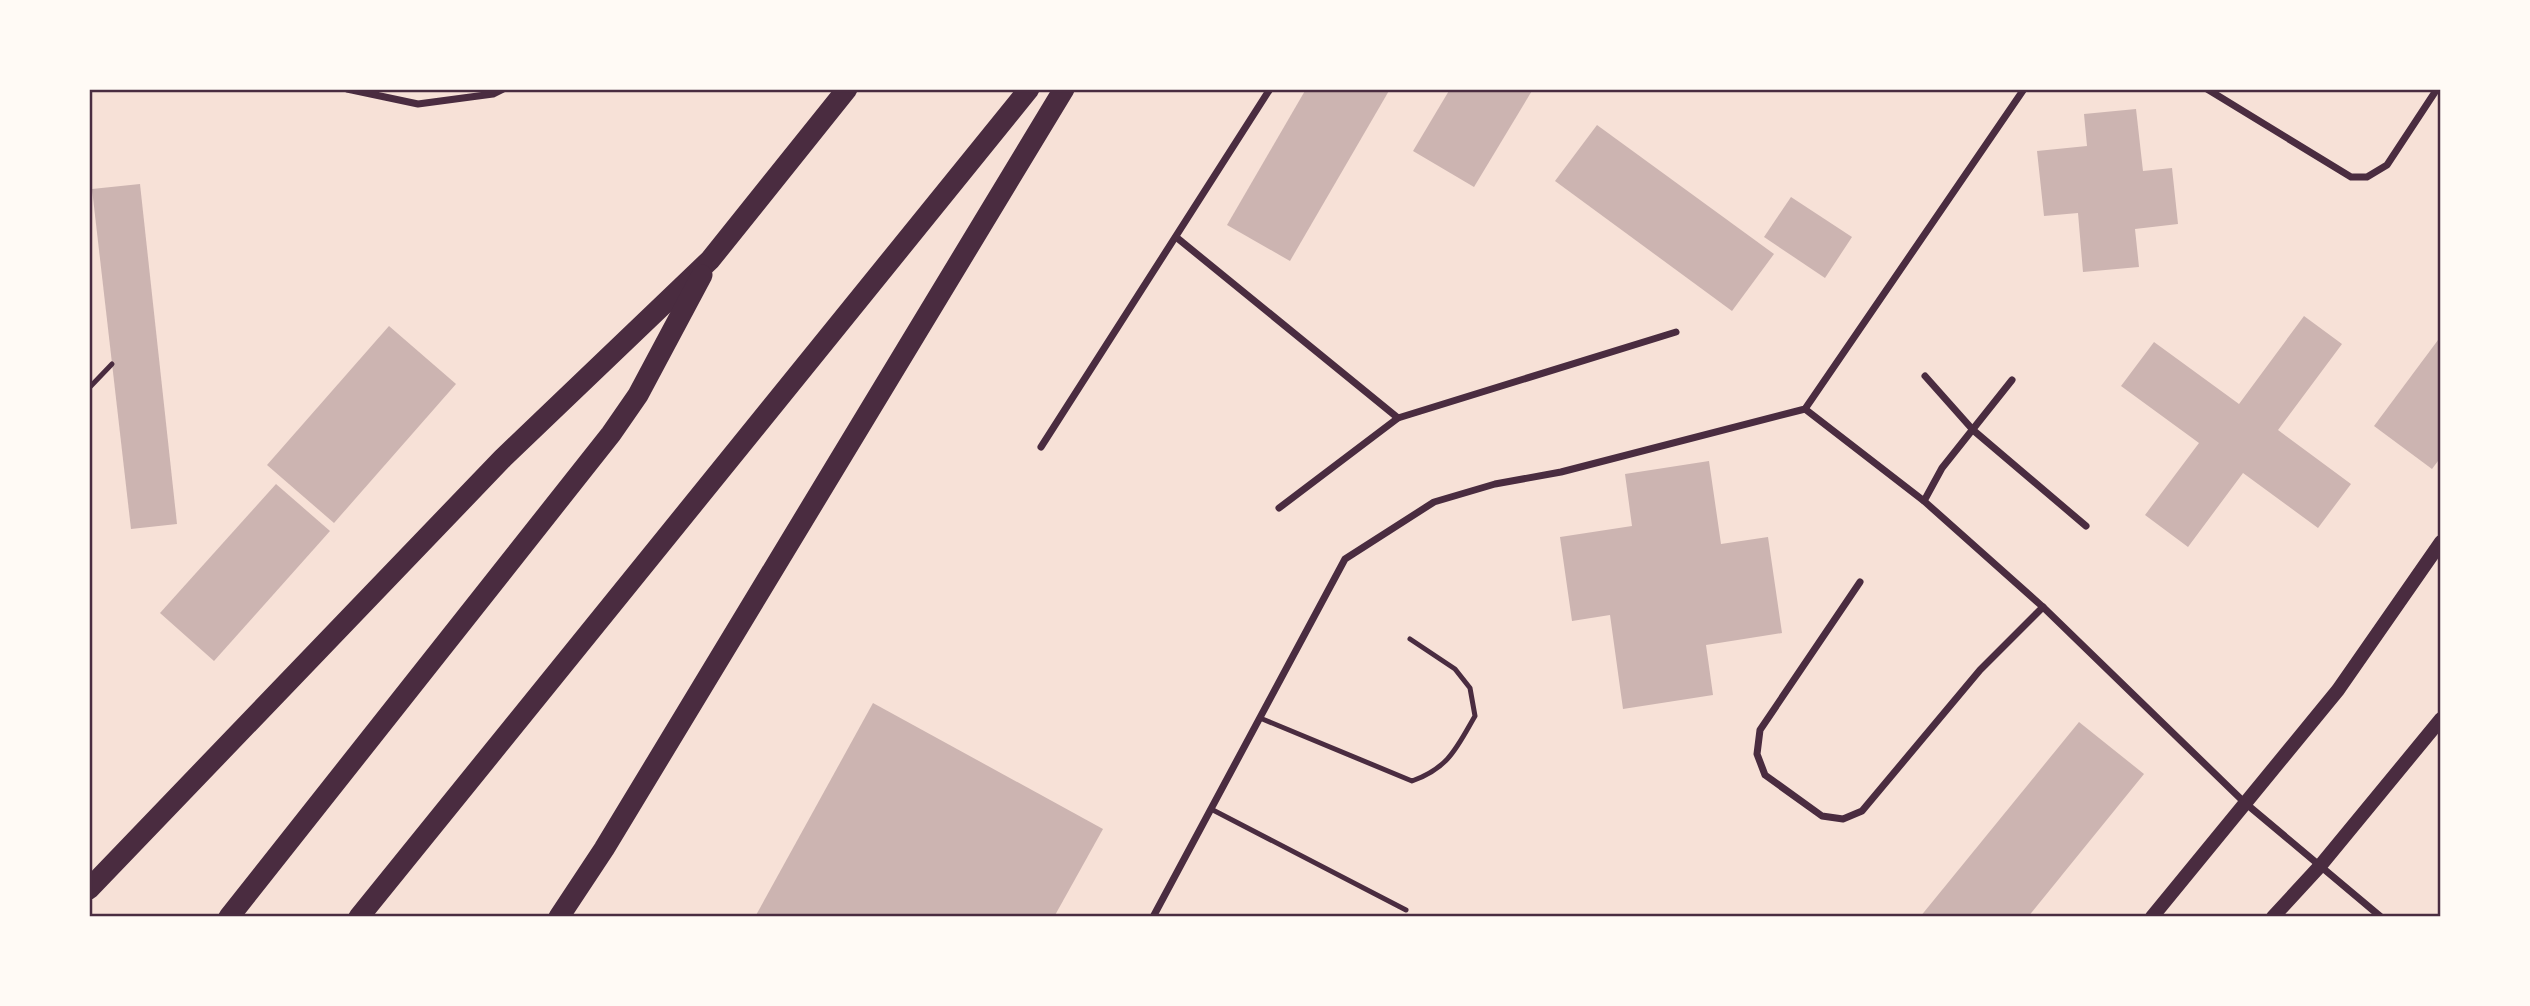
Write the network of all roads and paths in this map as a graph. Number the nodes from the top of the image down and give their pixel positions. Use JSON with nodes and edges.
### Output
{"nodes":[{"id":1,"x":347,"y":89,"type":"edge"},
{"id":2,"x":503,"y":89,"type":"edge"},
{"id":3,"x":847,"y":89,"type":"edge"},
{"id":4,"x":1029,"y":89,"type":"edge"},
{"id":5,"x":1064,"y":89,"type":"edge"},
{"id":6,"x":1270,"y":89,"type":"edge"},
{"id":7,"x":2024,"y":89,"type":"edge"},
{"id":8,"x":2207,"y":89,"type":"edge"},
{"id":9,"x":2437,"y":89,"type":"edge"},
{"id":10,"x":1176,"y":237,"type":"junction"},
{"id":11,"x":710,"y":260,"type":"junction"},
{"id":12,"x":1676,"y":332,"type":"dead end"},
{"id":13,"x":112,"y":364,"type":"dead end"},
{"id":14,"x":1925,"y":376,"type":"dead end"},
{"id":15,"x":2012,"y":380,"type":"dead end"},
{"id":16,"x":89,"y":388,"type":"edge"},
{"id":17,"x":1805,"y":409,"type":"junction"},
{"id":18,"x":1398,"y":418,"type":"junction"},
{"id":19,"x":1973,"y":430,"type":"junction"},
{"id":20,"x":1041,"y":447,"type":"dead end"},
{"id":21,"x":1924,"y":501,"type":"junction"},
{"id":22,"x":1279,"y":508,"type":"dead end"},
{"id":23,"x":2086,"y":526,"type":"dead end"},
{"id":24,"x":2441,"y":542,"type":"edge"},
{"id":25,"x":1860,"y":582,"type":"dead end"},
{"id":26,"x":2043,"y":607,"type":"junction"},
{"id":27,"x":1410,"y":639,"type":"dead end"},
{"id":28,"x":1260,"y":718,"type":"junction"},
{"id":29,"x":2441,"y":719,"type":"edge"},
{"id":30,"x":2244,"y":802,"type":"junction"},
{"id":31,"x":1212,"y":809,"type":"junction"},
{"id":32,"x":2320,"y":866,"type":"junction"},
{"id":33,"x":89,"y":889,"type":"edge"},
{"id":34,"x":1406,"y":910,"type":"dead end"},
{"id":35,"x":229,"y":917,"type":"edge"},
{"id":36,"x":359,"y":917,"type":"edge"},
{"id":37,"x":559,"y":917,"type":"edge"},
{"id":38,"x":1153,"y":917,"type":"edge"},
{"id":39,"x":2152,"y":917,"type":"edge"},
{"id":40,"x":2273,"y":917,"type":"edge"},
{"id":41,"x":2381,"y":917,"type":"edge"}],
"edges":[{"from":1,"to":2,"type":"street"},
{"from":3,"to":11,"type":"highway"},
{"from":4,"to":36,"type":"highway"},
{"from":5,"to":37,"type":"highway"},
{"from":6,"to":10,"type":"street"},
{"from":7,"to":17,"type":"street"},
{"from":8,"to":9,"type":"street"},
{"from":10,"to":18,"type":"street"},
{"from":10,"to":20,"type":"street"},
{"from":11,"to":33,"type":"highway"},
{"from":11,"to":35,"type":"highway"},
{"from":12,"to":18,"type":"street"},
{"from":13,"to":16,"type":"lane"},
{"from":14,"to":19,"type":"street"},
{"from":15,"to":19,"type":"street"},
{"from":17,"to":21,"type":"street"},
{"from":17,"to":28,"type":"street"},
{"from":18,"to":22,"type":"street"},
{"from":19,"to":21,"type":"street"},
{"from":19,"to":23,"type":"street"},
{"from":21,"to":26,"type":"street"},
{"from":24,"to":30,"type":"main road"},
{"from":25,"to":26,"type":"street"},
{"from":26,"to":30,"type":"street"},
{"from":27,"to":28,"type":"lane"},
{"from":28,"to":31,"type":"street"},
{"from":29,"to":32,"type":"main road"},
{"from":30,"to":32,"type":"street"},
{"from":30,"to":39,"type":"main road"},
{"from":31,"to":34,"type":"lane"},
{"from":31,"to":38,"type":"street"},
{"from":32,"to":40,"type":"main road"},
{"from":32,"to":41,"type":"street"}]}
